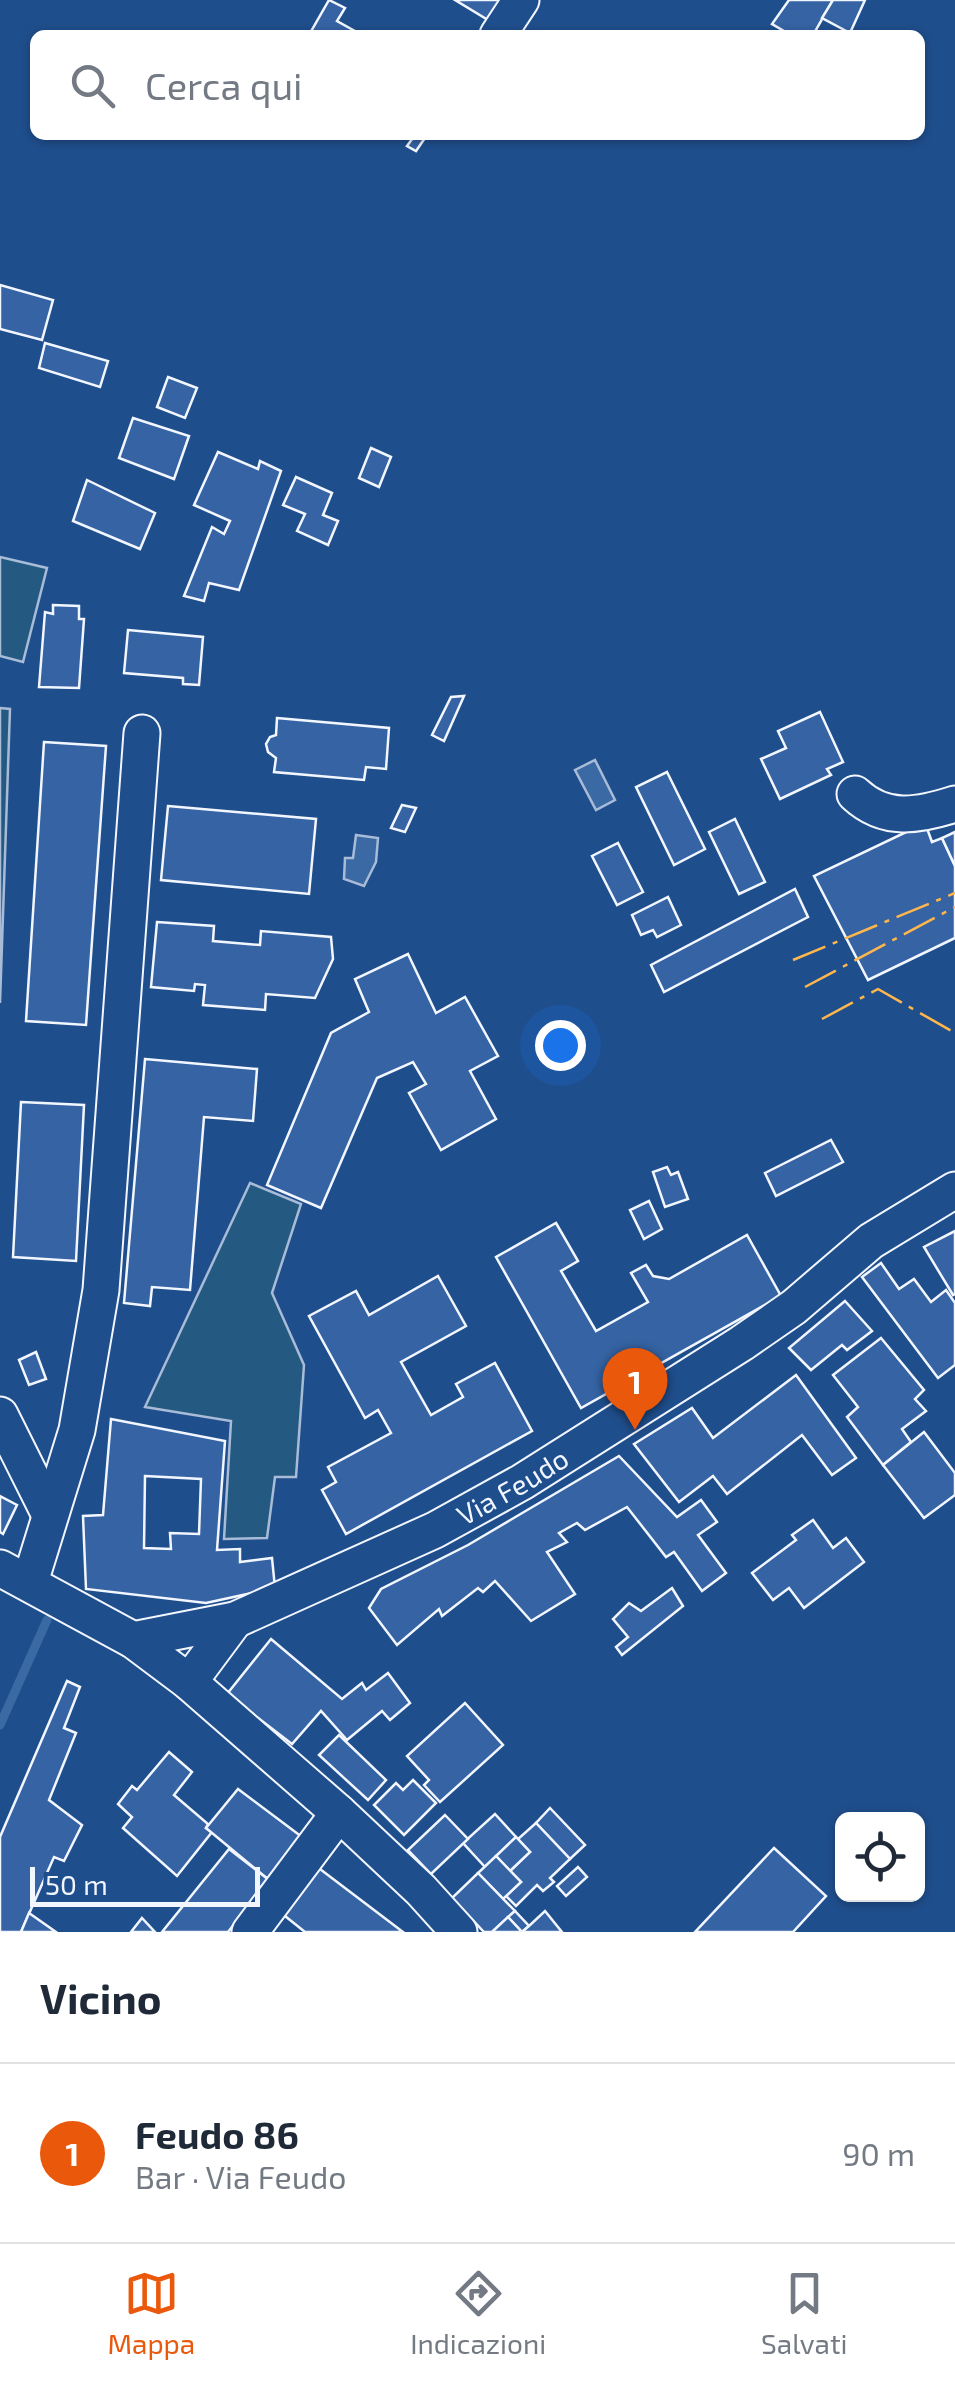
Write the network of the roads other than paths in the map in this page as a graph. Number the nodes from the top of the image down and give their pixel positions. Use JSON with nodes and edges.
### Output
{"nodes":[{"id":1,"x":521,"y":0,"type":"edge"},
{"id":2,"x":501,"y":30,"type":"edge"},
{"id":3,"x":142,"y":733,"type":"dead end"},
{"id":4,"x":855,"y":794,"type":"dead end"},
{"id":5,"x":955,"y":804,"type":"edge"},
{"id":6,"x":955,"y":1190,"type":"edge"},
{"id":7,"x":0,"y":1416,"type":"edge"},
{"id":8,"x":49,"y":1513,"type":"junction"},
{"id":9,"x":15,"y":1575,"type":"edge"},
{"id":10,"x":235,"y":1620,"type":"junction"},
{"id":11,"x":132,"y":1640,"type":"junction"},
{"id":12,"x":189,"y":1682,"type":"junction"},
{"id":13,"x":339,"y":1813,"type":"junction"},
{"id":14,"x":250,"y":1932,"type":"edge"},
{"id":15,"x":458,"y":1932,"type":"edge"}],
"edges":[{"from":1,"to":2,"type":"street"},
{"from":3,"to":8,"type":"street"},
{"from":4,"to":5,"type":"street"},
{"from":6,"to":10,"type":"street","name":"Via Feudo"},
{"from":7,"to":8,"type":"street"},
{"from":8,"to":9,"type":"street"},
{"from":9,"to":11,"type":"street"},
{"from":10,"to":11,"type":"street","name":"Via Feudo"},
{"from":10,"to":12,"type":"street"},
{"from":11,"to":12,"type":"street"},
{"from":12,"to":13,"type":"street"},
{"from":13,"to":14,"type":"street"},
{"from":13,"to":15,"type":"street"}]}
